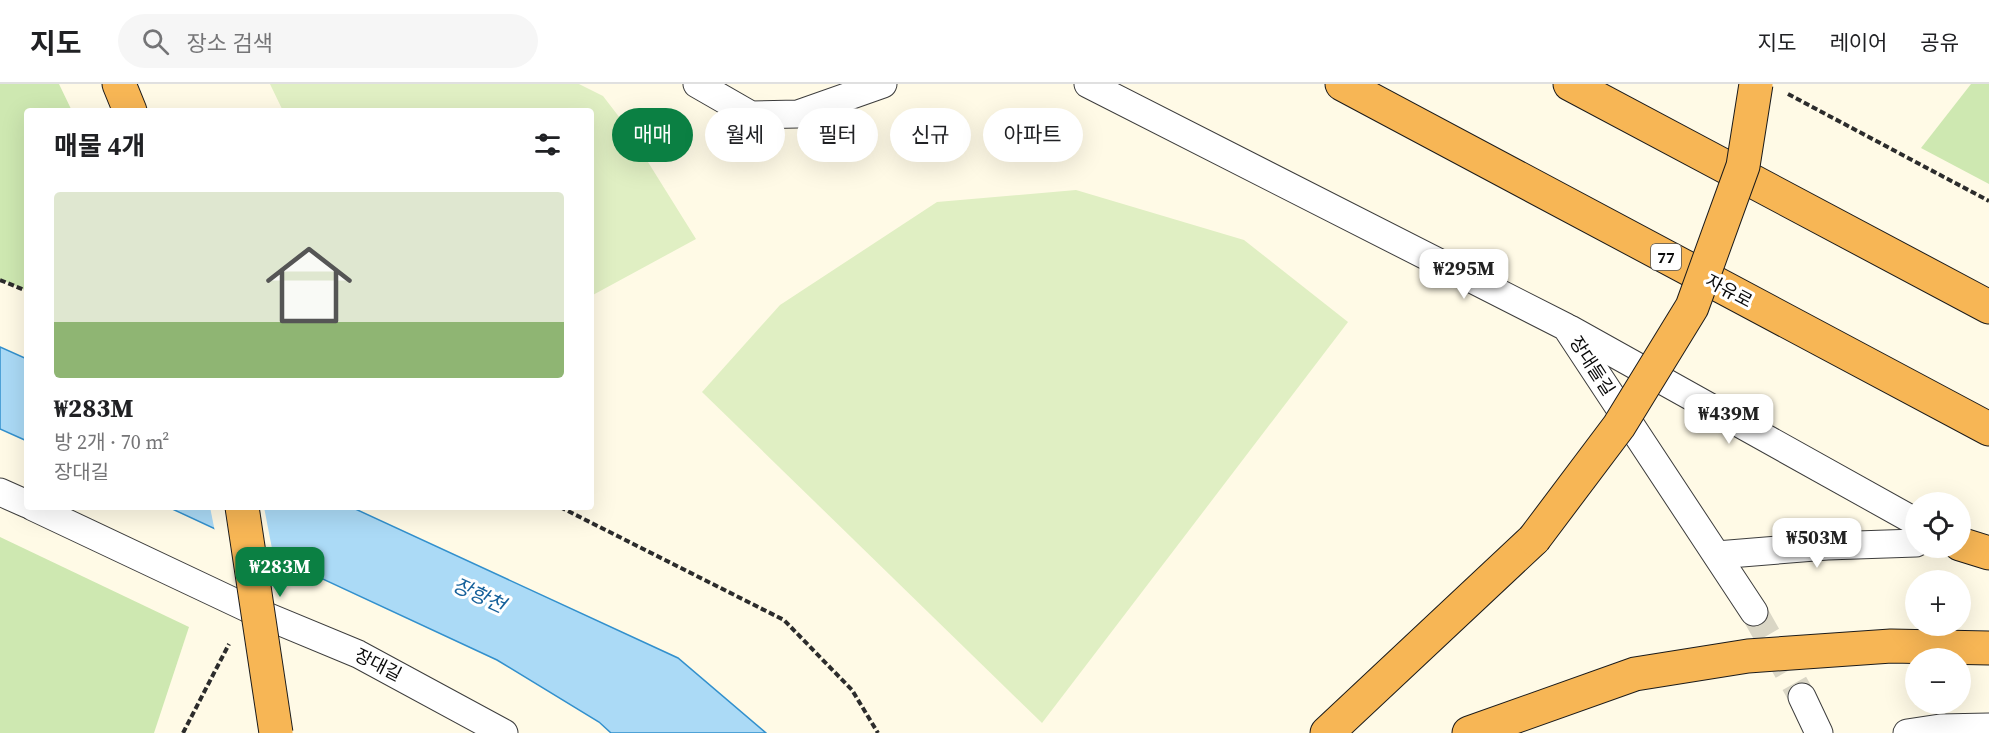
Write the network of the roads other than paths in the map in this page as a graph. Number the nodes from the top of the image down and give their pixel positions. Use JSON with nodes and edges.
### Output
{"nodes":[{"id":1,"x":119,"y":84,"type":"edge"},
{"id":2,"x":697,"y":84,"type":"edge"},
{"id":3,"x":883,"y":84,"type":"edge"},
{"id":4,"x":1088,"y":84,"type":"edge"},
{"id":5,"x":1342,"y":84,"type":"edge"},
{"id":6,"x":1570,"y":84,"type":"edge"},
{"id":7,"x":1768,"y":87,"type":"edge"},
{"id":8,"x":129,"y":108,"type":"edge"},
{"id":9,"x":1989,"y":307,"type":"edge"},
{"id":10,"x":1566,"y":327,"type":"junction"},
{"id":11,"x":1989,"y":429,"type":"edge"},
{"id":12,"x":0,"y":492,"type":"edge"},
{"id":13,"x":24,"y":503,"type":"edge"},
{"id":14,"x":39,"y":510,"type":"edge"},
{"id":15,"x":242,"y":510,"type":"edge"},
{"id":16,"x":1905,"y":516,"type":"edge"},
{"id":17,"x":1905,"y":544,"type":"edge"},
{"id":18,"x":1971,"y":547,"type":"edge"},
{"id":19,"x":1989,"y":553,"type":"edge"},
{"id":20,"x":1717,"y":555,"type":"junction"},
{"id":21,"x":1754,"y":612,"type":"tunnel mouth"},
{"id":22,"x":1989,"y":648,"type":"edge"},
{"id":23,"x":1802,"y":697,"type":"tunnel mouth"},
{"id":24,"x":1989,"y":726,"type":"edge"},
{"id":25,"x":276,"y":733,"type":"edge"},
{"id":26,"x":504,"y":733,"type":"edge"},
{"id":27,"x":1327,"y":733,"type":"edge"},
{"id":28,"x":1469,"y":733,"type":"edge"},
{"id":29,"x":1819,"y":733,"type":"edge"},
{"id":30,"x":1907,"y":733,"type":"edge"}],
"edges":[{"from":1,"to":8,"type":"highway"},
{"from":2,"to":3,"type":"street"},
{"from":4,"to":10,"type":"street","name":"장대들길"},
{"from":5,"to":11,"type":"highway","name":"자유로","number":"77"},
{"from":6,"to":9,"type":"highway"},
{"from":7,"to":27,"type":"highway","bridge":true},
{"from":10,"to":16,"type":"street"},
{"from":10,"to":20,"type":"street","name":"장대들길"},
{"from":12,"to":13,"type":"street"},
{"from":14,"to":26,"type":"street","name":"장대길"},
{"from":15,"to":25,"type":"highway","bridge":true},
{"from":17,"to":20,"type":"street"},
{"from":18,"to":19,"type":"highway"},
{"from":20,"to":21,"type":"street","name":"장대들길"},
{"from":22,"to":28,"type":"highway"},
{"from":23,"to":29,"type":"street"},
{"from":24,"to":30,"type":"street"}]}
